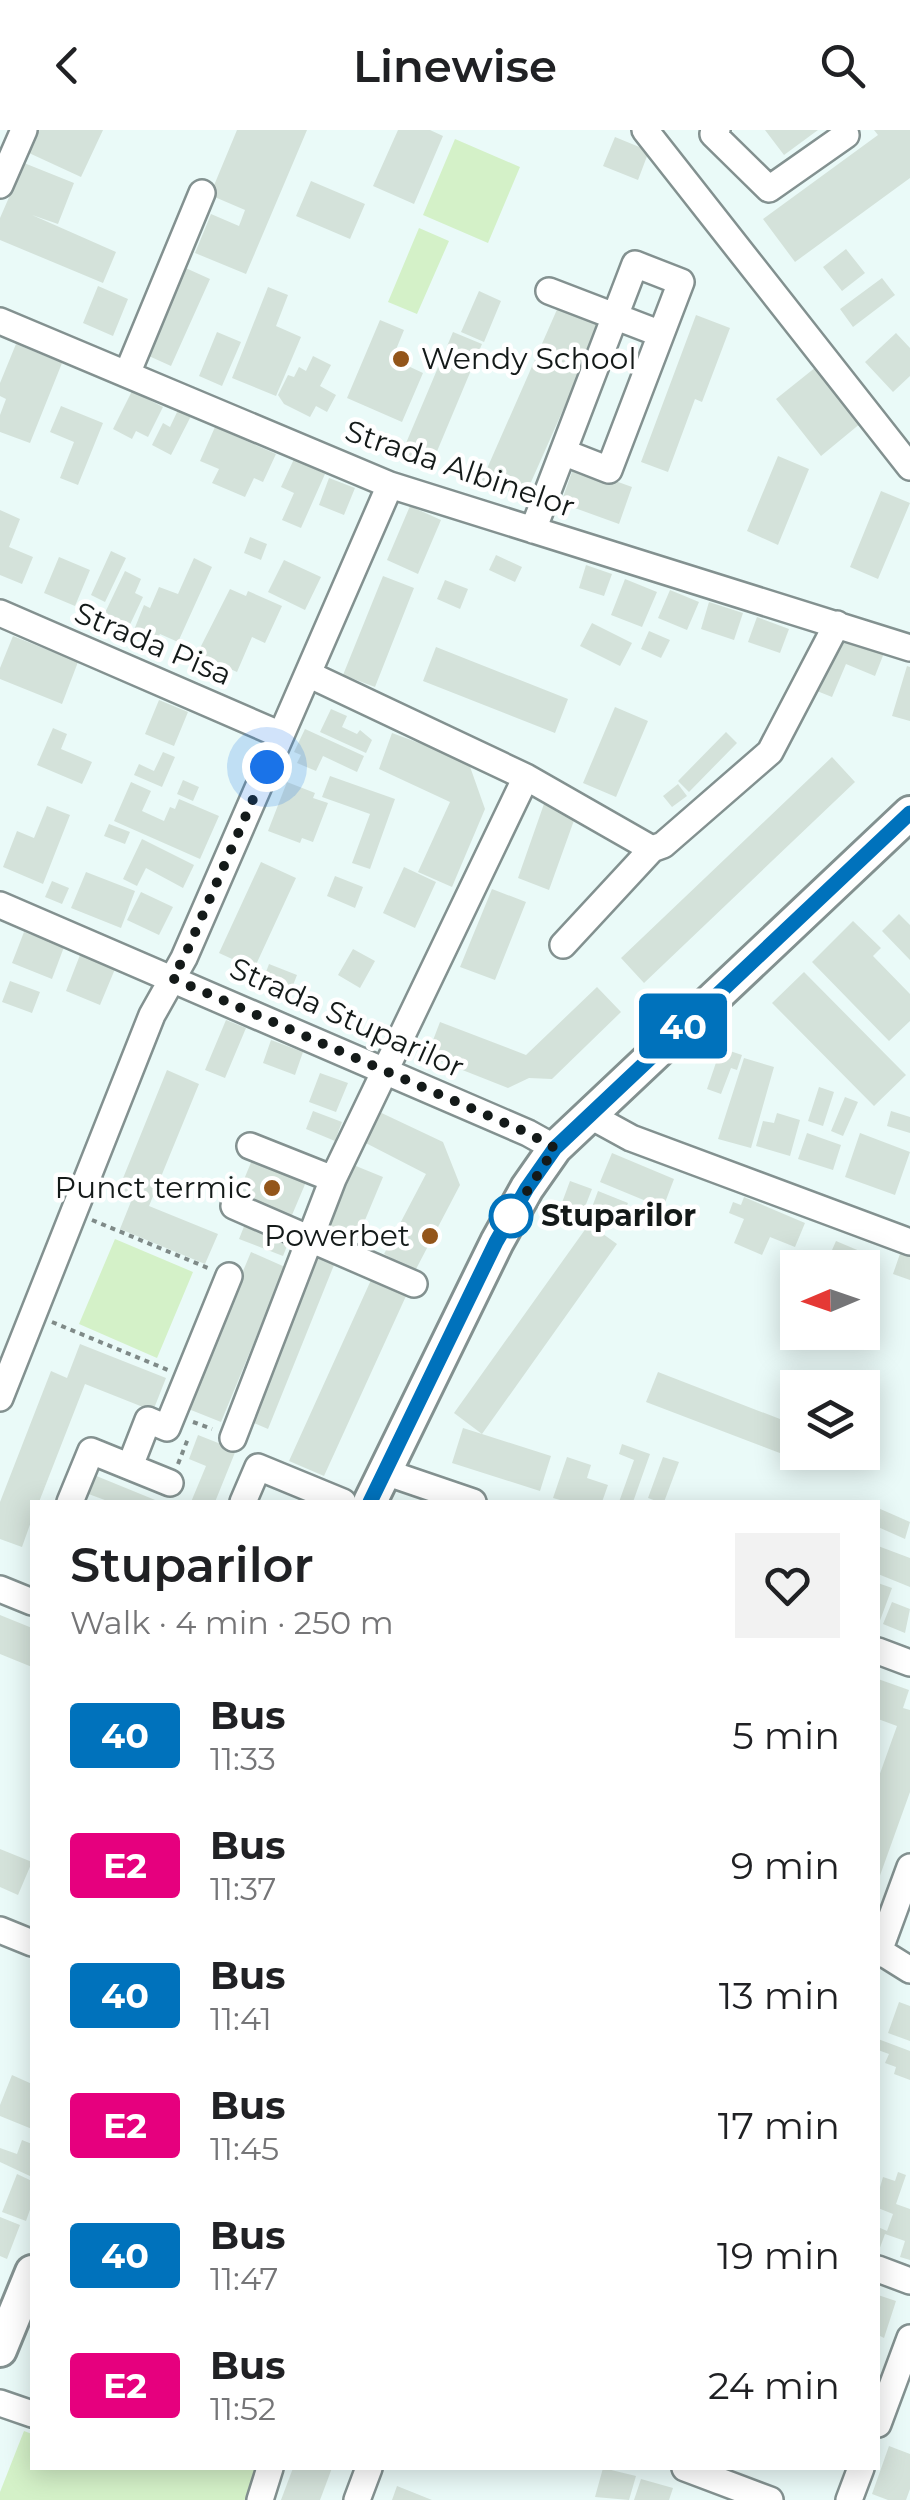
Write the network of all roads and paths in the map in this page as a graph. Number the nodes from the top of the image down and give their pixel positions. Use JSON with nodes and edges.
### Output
{"nodes":[{"id":1,"x":24,"y":130,"type":"edge"},
{"id":2,"x":645,"y":130,"type":"edge"},
{"id":3,"x":714,"y":131,"type":"edge"},
{"id":4,"x":846,"y":135,"type":"dead end"},
{"id":5,"x":0,"y":185,"type":"edge"},
{"id":6,"x":202,"y":193,"type":"dead end"},
{"id":7,"x":549,"y":291,"type":"dead end"},
{"id":8,"x":614,"y":316,"type":"junction"},
{"id":9,"x":0,"y":321,"type":"edge"},
{"id":10,"x":660,"y":334,"type":"junction"},
{"id":11,"x":127,"y":374,"type":"junction"},
{"id":12,"x":562,"y":452,"type":"junction"},
{"id":13,"x":910,"y":466,"type":"edge"},
{"id":14,"x":390,"y":485,"type":"junction"},
{"id":15,"x":533,"y":530,"type":"junction"},
{"id":16,"x":0,"y":613,"type":"edge"},
{"id":17,"x":837,"y":624,"type":"junction"},
{"id":18,"x":910,"y":648,"type":"edge"},
{"id":19,"x":308,"y":674,"type":"junction"},
{"id":20,"x":280,"y":735,"type":"junction"},
{"id":21,"x":526,"y":776,"type":"junction"},
{"id":22,"x":910,"y":813,"type":"edge"},
{"id":23,"x":652,"y":850,"type":"junction"},
{"id":24,"x":0,"y":904,"type":"edge"},
{"id":25,"x":563,"y":944,"type":"dead end"},
{"id":26,"x":172,"y":978,"type":"junction"},
{"id":27,"x":382,"y":1070,"type":"junction"},
{"id":28,"x":589,"y":1115,"type":"junction"},
{"id":29,"x":250,"y":1146,"type":"dead end"},
{"id":30,"x":555,"y":1148,"type":"junction"},
{"id":31,"x":332,"y":1179,"type":"junction"},
{"id":32,"x":234,"y":1206,"type":"dead end"},
{"id":33,"x":74,"y":1213,"type":"junction"},
{"id":34,"x":310,"y":1238,"type":"junction"},
{"id":35,"x":910,"y":1242,"type":"edge"},
{"id":36,"x":229,"y":1276,"type":"joint"},
{"id":37,"x":414,"y":1284,"type":"dead end"},
{"id":38,"x":34,"y":1314,"type":"junction"},
{"id":39,"x":188,"y":1378,"type":"junction"},
{"id":40,"x":0,"y":1398,"type":"edge"},
{"id":41,"x":184,"y":1418,"type":"junction"},
{"id":42,"x":233,"y":1438,"type":"joint"},
{"id":43,"x":130,"y":1466,"type":"junction"},
{"id":44,"x":385,"y":1472,"type":"junction"},
{"id":45,"x":170,"y":1483,"type":"joint"},
{"id":46,"x":73,"y":1500,"type":"edge"},
{"id":47,"x":244,"y":1500,"type":"edge"},
{"id":48,"x":338,"y":1500,"type":"edge"},
{"id":49,"x":371,"y":1500,"type":"edge"},
{"id":50,"x":467,"y":1500,"type":"edge"},
{"id":51,"x":0,"y":1589,"type":"edge"},
{"id":52,"x":30,"y":1598,"type":"edge"},
{"id":53,"x":880,"y":1651,"type":"edge"},
{"id":54,"x":910,"y":1663,"type":"edge"},
{"id":55,"x":910,"y":1868,"type":"edge"},
{"id":56,"x":0,"y":1930,"type":"edge"},
{"id":57,"x":30,"y":1942,"type":"edge"},
{"id":58,"x":880,"y":1946,"type":"edge"},
{"id":59,"x":880,"y":1952,"type":"edge"},
{"id":60,"x":910,"y":1970,"type":"edge"},
{"id":61,"x":880,"y":2270,"type":"edge"},
{"id":62,"x":30,"y":2277,"type":"edge"},
{"id":63,"x":910,"y":2281,"type":"edge"},
{"id":64,"x":910,"y":2338,"type":"edge"},
{"id":65,"x":0,"y":2350,"type":"edge"},
{"id":66,"x":0,"y":2403,"type":"edge"},
{"id":67,"x":30,"y":2413,"type":"edge"},
{"id":68,"x":880,"y":2419,"type":"edge"},
{"id":69,"x":269,"y":2470,"type":"edge"},
{"id":70,"x":368,"y":2470,"type":"edge"},
{"id":71,"x":691,"y":2470,"type":"edge"},
{"id":72,"x":860,"y":2470,"type":"edge"},
{"id":73,"x":260,"y":2500,"type":"edge"},
{"id":74,"x":357,"y":2500,"type":"edge"},
{"id":75,"x":770,"y":2500,"type":"edge"},
{"id":76,"x":849,"y":2500,"type":"edge"}],
"edges":[{"from":1,"to":5,"type":"street"},
{"from":2,"to":13,"type":"street"},
{"from":3,"to":4,"type":"street"},
{"from":6,"to":11,"type":"street"},
{"from":7,"to":8,"type":"street"},
{"from":8,"to":10,"type":"street"},
{"from":8,"to":10,"type":"street"},
{"from":8,"to":12,"type":"street"},
{"from":9,"to":11,"type":"street","name":"Strada Albinelor"},
{"from":10,"to":12,"type":"street"},
{"from":11,"to":14,"type":"street","name":"Strada Albinelor"},
{"from":12,"to":15,"type":"street"},
{"from":14,"to":15,"type":"street","name":"Strada Albinelor"},
{"from":14,"to":19,"type":"street"},
{"from":15,"to":17,"type":"street","name":"Strada Albinelor"},
{"from":16,"to":20,"type":"street","name":"Strada Pisa"},
{"from":17,"to":18,"type":"street","name":"Strada Albinelor"},
{"from":17,"to":23,"type":"street"},
{"from":19,"to":20,"type":"street"},
{"from":19,"to":21,"type":"street"},
{"from":20,"to":26,"type":"street"},
{"from":21,"to":23,"type":"street"},
{"from":21,"to":27,"type":"street"},
{"from":22,"to":28,"type":"main road"},
{"from":23,"to":25,"type":"street"},
{"from":24,"to":26,"type":"street","name":"Strada Stuparilor"},
{"from":26,"to":27,"type":"street","name":"Strada Stuparilor"},
{"from":26,"to":33,"type":"street"},
{"from":27,"to":30,"type":"street","name":"Strada Stuparilor"},
{"from":27,"to":31,"type":"street"},
{"from":28,"to":30,"type":"main road"},
{"from":28,"to":35,"type":"street"},
{"from":29,"to":31,"type":"street"},
{"from":30,"to":44,"type":"main road"},
{"from":31,"to":34,"type":"street"},
{"from":32,"to":34,"type":"street"},
{"from":33,"to":36,"type":"path"},
{"from":33,"to":38,"type":"street"},
{"from":34,"to":37,"type":"street"},
{"from":34,"to":42,"type":"street"},
{"from":36,"to":39,"type":"street"},
{"from":38,"to":39,"type":"path"},
{"from":38,"to":40,"type":"street"},
{"from":39,"to":41,"type":"street"},
{"from":41,"to":42,"type":"path"},
{"from":41,"to":43,"type":"street"},
{"from":41,"to":45,"type":"path"},
{"from":43,"to":45,"type":"street"},
{"from":43,"to":46,"type":"street"},
{"from":44,"to":49,"type":"main road"},
{"from":44,"to":50,"type":"street"},
{"from":47,"to":48,"type":"street"},
{"from":51,"to":52,"type":"street"},
{"from":53,"to":54,"type":"street"},
{"from":55,"to":58,"type":"street"},
{"from":56,"to":57,"type":"street"},
{"from":59,"to":60,"type":"street"},
{"from":61,"to":63,"type":"street"},
{"from":62,"to":65,"type":"main road"},
{"from":64,"to":68,"type":"street"},
{"from":66,"to":67,"type":"street"},
{"from":69,"to":73,"type":"street"},
{"from":70,"to":74,"type":"street"},
{"from":71,"to":75,"type":"street"},
{"from":72,"to":76,"type":"street"}]}
